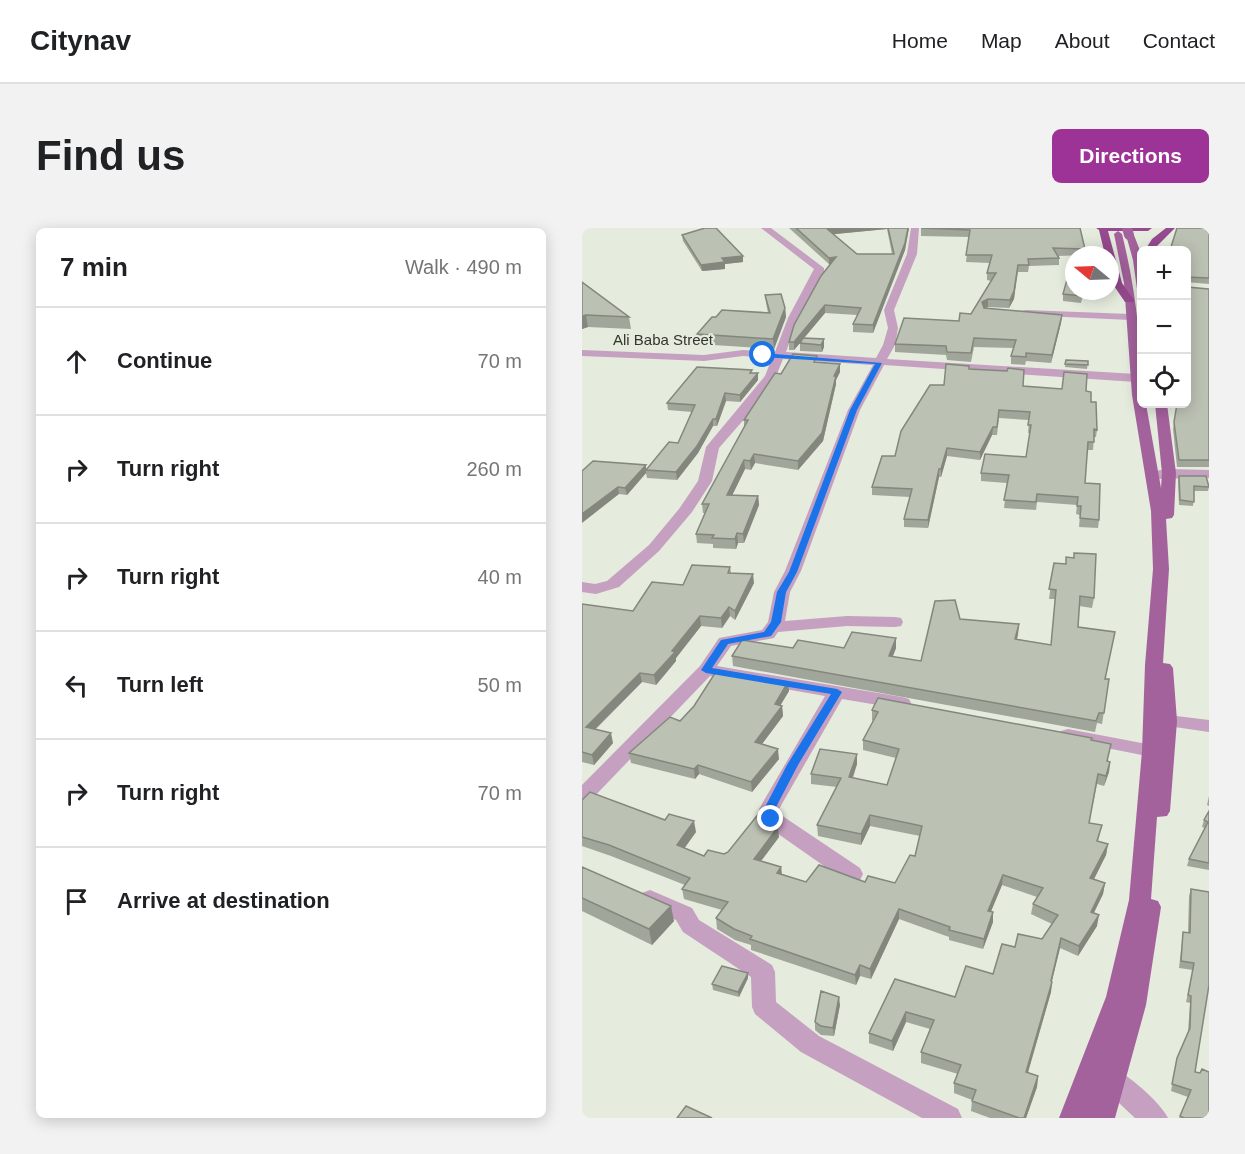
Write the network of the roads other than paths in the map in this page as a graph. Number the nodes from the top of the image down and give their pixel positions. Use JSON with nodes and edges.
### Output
{"nodes":[{"id":1,"x":765,"y":228,"type":"edge"},
{"id":2,"x":915,"y":228,"type":"edge"},
{"id":3,"x":1148,"y":228,"type":"edge"},
{"id":4,"x":1171,"y":228,"type":"edge"},
{"id":5,"x":1116,"y":230,"type":"edge"},
{"id":6,"x":1148,"y":246,"type":"edge"},
{"id":7,"x":1152,"y":246,"type":"edge"},
{"id":8,"x":1134,"y":302,"type":"edge"},
{"id":9,"x":1012,"y":312,"type":"edge"},
{"id":10,"x":582,"y":353,"type":"edge"},
{"id":11,"x":779,"y":356,"type":"junction"},
{"id":12,"x":879,"y":363,"type":"junction"},
{"id":13,"x":1136,"y":378,"type":"junction"},
{"id":14,"x":1161,"y":408,"type":"edge"},
{"id":15,"x":1161,"y":474,"type":"junction"},
{"id":16,"x":1209,"y":474,"type":"edge"},
{"id":17,"x":582,"y":588,"type":"edge"},
{"id":18,"x":895,"y":622,"type":"dead end"},
{"id":19,"x":773,"y":627,"type":"junction"},
{"id":20,"x":706,"y":670,"type":"junction"},
{"id":21,"x":837,"y":692,"type":"junction"},
{"id":22,"x":915,"y":706,"type":"edge"},
{"id":23,"x":1168,"y":721,"type":"junction"},
{"id":24,"x":1209,"y":726,"type":"edge"},
{"id":25,"x":1050,"y":731,"type":"edge"},
{"id":26,"x":1152,"y":751,"type":"junction"},
{"id":27,"x":582,"y":797,"type":"edge"},
{"id":28,"x":852,"y":874,"type":"edge"},
{"id":29,"x":633,"y":891,"type":"edge"},
{"id":30,"x":1112,"y":1080,"type":"junction"},
{"id":31,"x":948,"y":1118,"type":"edge"},
{"id":32,"x":1073,"y":1118,"type":"edge"},
{"id":33,"x":1101,"y":1118,"type":"edge"},
{"id":34,"x":1154,"y":1118,"type":"edge"}],
"edges":[{"from":1,"to":11,"type":"street"},
{"from":2,"to":12,"type":"street"},
{"from":3,"to":5,"type":"highway"},
{"from":3,"to":6,"type":"highway"},
{"from":4,"to":7,"type":"highway"},
{"from":5,"to":8,"type":"main road"},
{"from":8,"to":9,"type":"street"},
{"from":8,"to":13,"type":"main road"},
{"from":10,"to":11,"type":"street","name":"Ali Baba Street"},
{"from":11,"to":12,"type":"street","name":"Ali Baba Street"},
{"from":11,"to":17,"type":"street"},
{"from":12,"to":13,"type":"street","name":"Ali Baba Street"},
{"from":12,"to":19,"type":"street"},
{"from":13,"to":15,"type":"main road"},
{"from":14,"to":15,"type":"main road"},
{"from":15,"to":16,"type":"street"},
{"from":15,"to":23,"type":"main road"},
{"from":15,"to":26,"type":"main road"},
{"from":18,"to":19,"type":"street"},
{"from":19,"to":20,"type":"street"},
{"from":20,"to":21,"type":"street"},
{"from":20,"to":27,"type":"street"},
{"from":21,"to":22,"type":"street"},
{"from":21,"to":28,"type":"street"},
{"from":23,"to":24,"type":"street"},
{"from":23,"to":30,"type":"main road"},
{"from":25,"to":26,"type":"street"},
{"from":26,"to":32,"type":"main road"},
{"from":29,"to":31,"type":"street"},
{"from":30,"to":33,"type":"main road"},
{"from":30,"to":34,"type":"street"}]}
